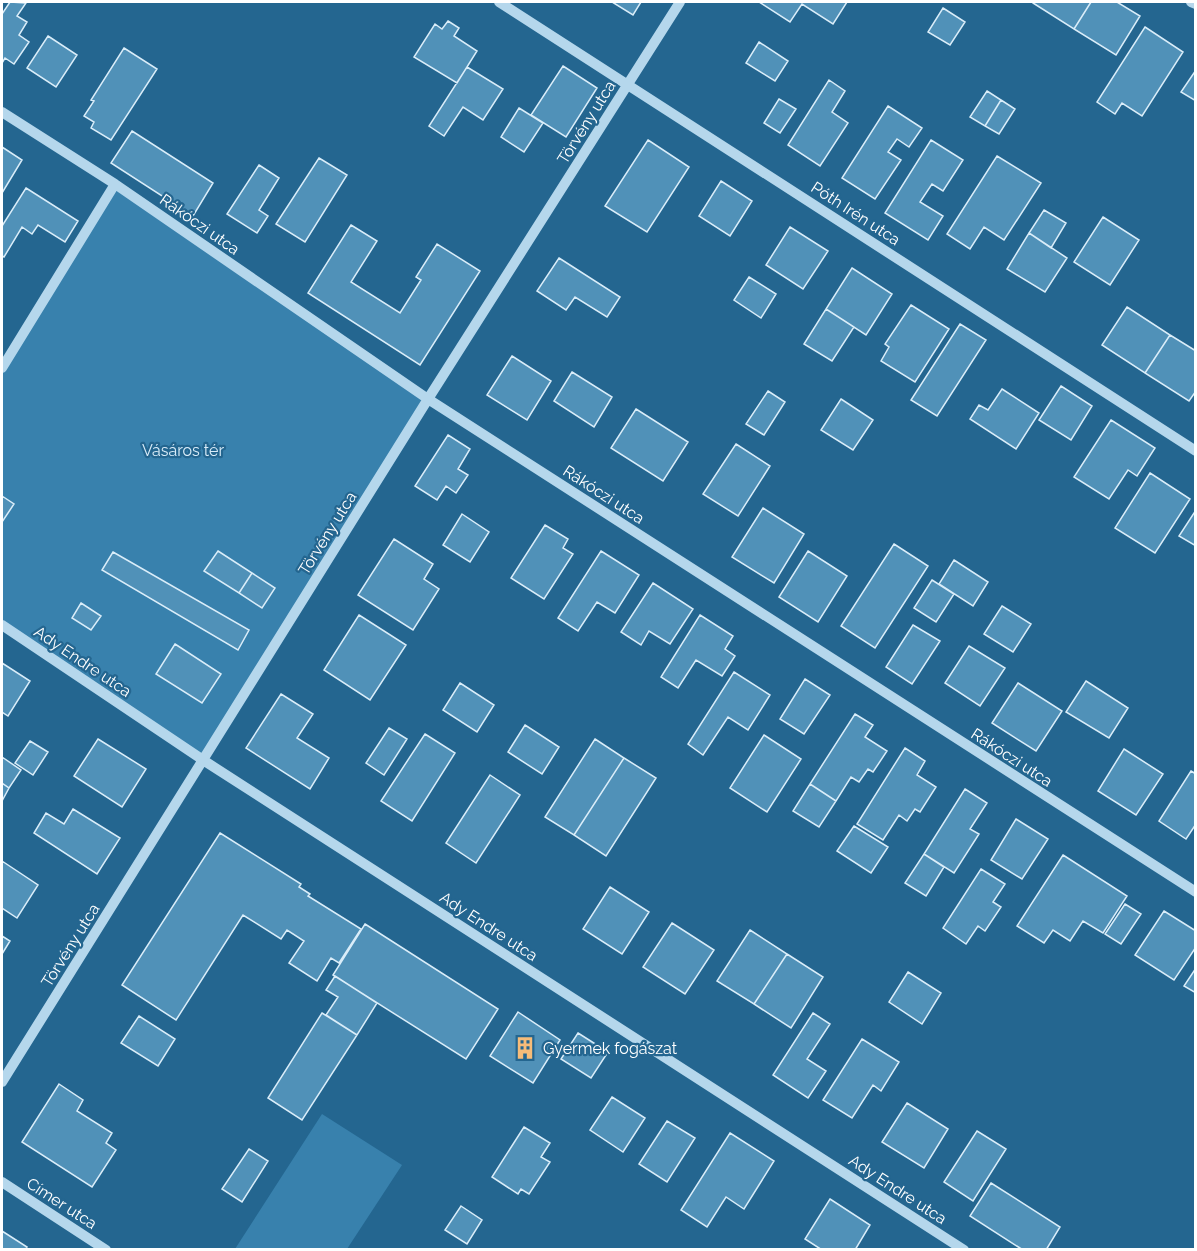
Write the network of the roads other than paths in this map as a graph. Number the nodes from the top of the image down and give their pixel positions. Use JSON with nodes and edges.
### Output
{"nodes":[{"id":1,"x":499,"y":2,"type":"edge"},
{"id":2,"x":680,"y":2,"type":"edge"},
{"id":3,"x":1191,"y":2,"type":"edge"},
{"id":4,"x":1196,"y":4,"type":"edge"},
{"id":5,"x":628,"y":84,"type":"junction"},
{"id":6,"x":2,"y":112,"type":"edge"},
{"id":7,"x":115,"y":184,"type":"junction"},
{"id":8,"x":2,"y":368,"type":"edge"},
{"id":9,"x":428,"y":399,"type":"junction"},
{"id":10,"x":1196,"y":451,"type":"edge"},
{"id":11,"x":2,"y":625,"type":"edge"},
{"id":12,"x":203,"y":760,"type":"junction"},
{"id":13,"x":1196,"y":892,"type":"edge"},
{"id":14,"x":2,"y":1082,"type":"edge"},
{"id":15,"x":2,"y":1182,"type":"edge"},
{"id":16,"x":106,"y":1250,"type":"edge"},
{"id":17,"x":964,"y":1250,"type":"edge"}],
"edges":[{"from":1,"to":5,"type":"street","name":"Póth Irén utca"},
{"from":2,"to":5,"type":"street","name":"Törvény utca"},
{"from":3,"to":4,"type":"street"},
{"from":5,"to":9,"type":"street","name":"Törvény utca"},
{"from":5,"to":10,"type":"street","name":"Póth Irén utca"},
{"from":6,"to":7,"type":"street","name":"Rákóczi utca"},
{"from":7,"to":8,"type":"street"},
{"from":7,"to":9,"type":"street","name":"Rákóczi utca"},
{"from":9,"to":12,"type":"street","name":"Törvény utca"},
{"from":9,"to":13,"type":"street","name":"Rákóczi utca"},
{"from":11,"to":12,"type":"street","name":"Ady Endre utca"},
{"from":12,"to":14,"type":"street","name":"Törvény utca"},
{"from":12,"to":17,"type":"street","name":"Ady Endre utca"},
{"from":15,"to":16,"type":"street","name":"Címer utca"}]}
